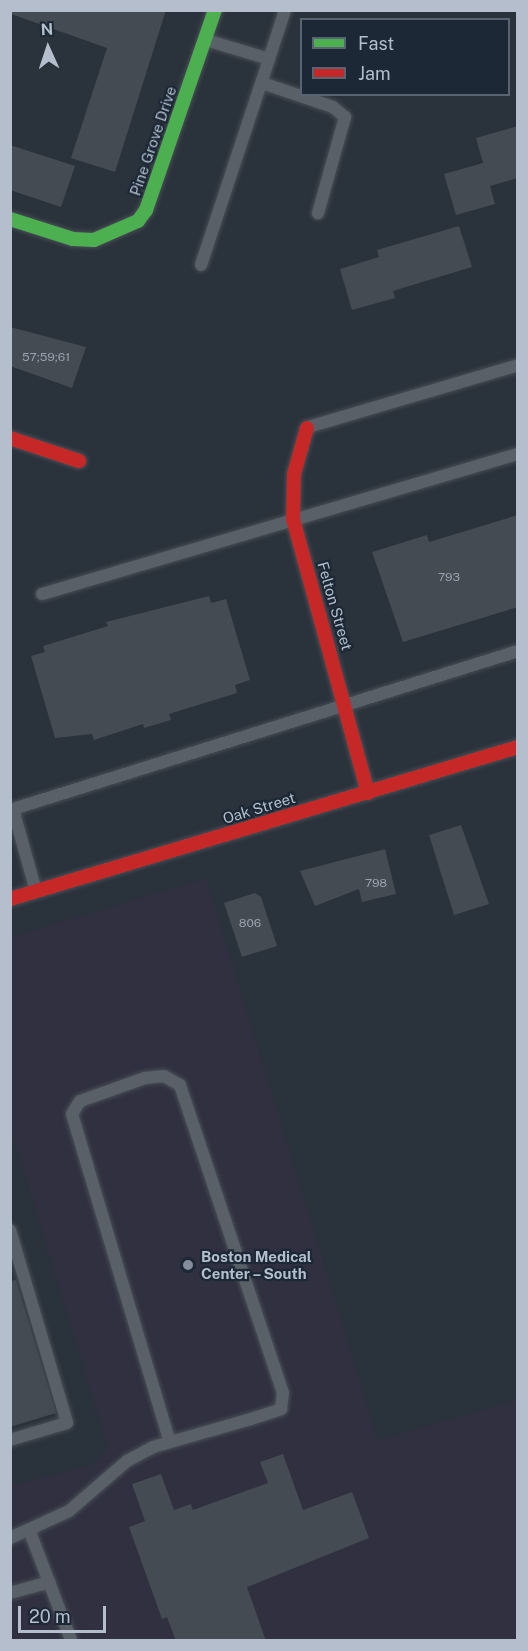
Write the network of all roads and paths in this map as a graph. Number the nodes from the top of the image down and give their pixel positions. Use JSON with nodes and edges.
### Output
{"nodes":[{"id":1,"x":215,"y":10,"type":"edge"},
{"id":2,"x":285,"y":10,"type":"edge"},
{"id":3,"x":205,"y":40,"type":"junction"},
{"id":4,"x":269,"y":60,"type":"junction"},
{"id":5,"x":262,"y":83,"type":"junction"},
{"id":6,"x":300,"y":96,"type":"edge"},
{"id":7,"x":300,"y":96,"type":"edge"},
{"id":8,"x":318,"y":213,"type":"dead end"},
{"id":9,"x":10,"y":219,"type":"edge"},
{"id":10,"x":201,"y":265,"type":"dead end"},
{"id":11,"x":518,"y":365,"type":"edge"},
{"id":12,"x":307,"y":428,"type":"joint"},
{"id":13,"x":10,"y":438,"type":"edge"},
{"id":14,"x":518,"y":454,"type":"edge"},
{"id":15,"x":80,"y":461,"type":"dead end"},
{"id":16,"x":293,"y":519,"type":"junction"},
{"id":17,"x":42,"y":594,"type":"dead end"},
{"id":18,"x":518,"y":651,"type":"edge"},
{"id":19,"x":346,"y":706,"type":"junction"},
{"id":20,"x":518,"y":747,"type":"edge"},
{"id":21,"x":368,"y":793,"type":"junction"},
{"id":22,"x":36,"y":892,"type":"junction"},
{"id":23,"x":10,"y":899,"type":"edge"},
{"id":24,"x":10,"y":1230,"type":"edge"},
{"id":25,"x":10,"y":1440,"type":"edge"},
{"id":26,"x":170,"y":1442,"type":"junction"},
{"id":27,"x":30,"y":1532,"type":"junction"},
{"id":28,"x":10,"y":1538,"type":"edge"},
{"id":29,"x":50,"y":1582,"type":"junction"},
{"id":30,"x":10,"y":1593,"type":"edge"},
{"id":31,"x":71,"y":1641,"type":"edge"}],
"edges":[{"from":1,"to":3,"type":"street","name":"Pine Grove Drive"},
{"from":2,"to":4,"type":"lane"},
{"from":3,"to":4,"type":"lane"},
{"from":3,"to":9,"type":"street","name":"Pine Grove Drive"},
{"from":4,"to":5,"type":"lane"},
{"from":5,"to":6,"type":"lane"},
{"from":5,"to":10,"type":"lane"},
{"from":7,"to":8,"type":"lane"},
{"from":11,"to":12,"type":"lane"},
{"from":12,"to":16,"type":"street","name":"Felton Street"},
{"from":13,"to":15,"type":"street"},
{"from":14,"to":16,"type":"lane"},
{"from":16,"to":17,"type":"lane"},
{"from":16,"to":19,"type":"street","name":"Felton Street"},
{"from":18,"to":19,"type":"lane"},
{"from":19,"to":21,"type":"street","name":"Felton Street"},
{"from":19,"to":22,"type":"lane"},
{"from":20,"to":21,"type":"street","name":"Oak Street"},
{"from":21,"to":22,"type":"street","name":"Oak Street"},
{"from":22,"to":23,"type":"street","name":"Oak Street"},
{"from":24,"to":25,"type":"lane"},
{"from":26,"to":26,"type":"lane"},
{"from":26,"to":27,"type":"lane"},
{"from":27,"to":28,"type":"lane"},
{"from":27,"to":29,"type":"lane"},
{"from":29,"to":30,"type":"lane"},
{"from":29,"to":31,"type":"lane"}]}
